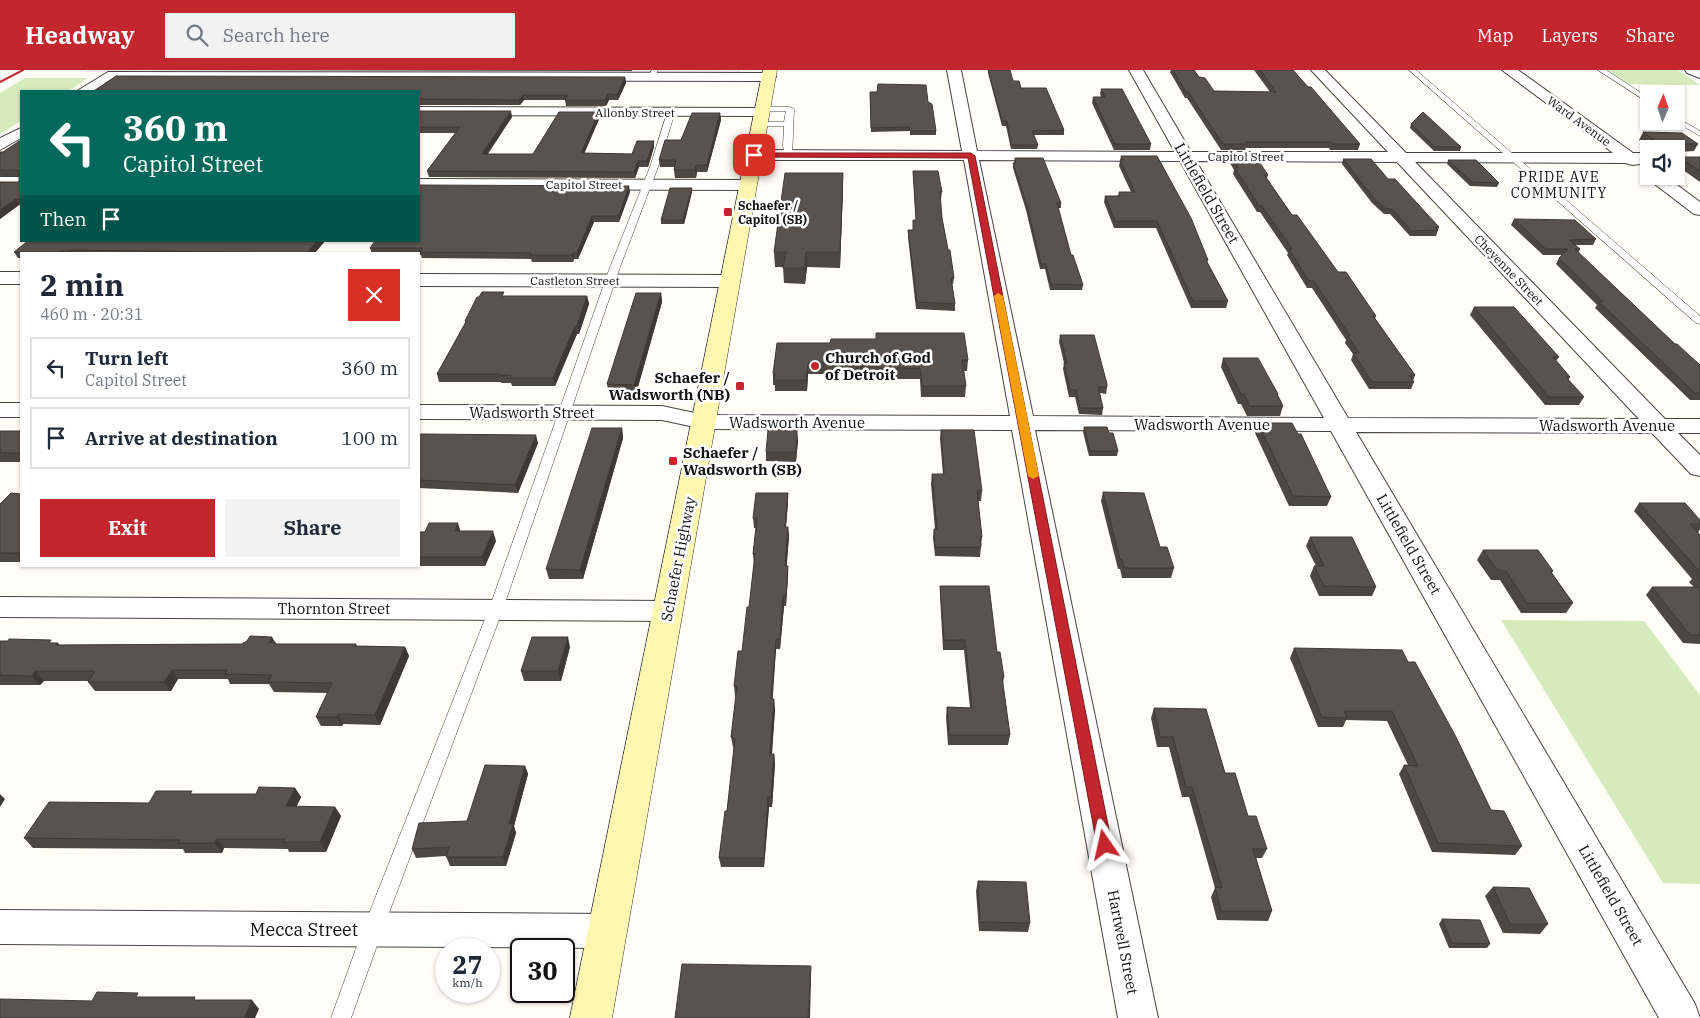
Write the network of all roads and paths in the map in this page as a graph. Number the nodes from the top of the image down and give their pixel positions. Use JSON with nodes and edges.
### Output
{"nodes":[{"id":1,"x":954,"y":70,"type":"edge"},
{"id":2,"x":1136,"y":70,"type":"edge"},
{"id":3,"x":1318,"y":70,"type":"edge"},
{"id":4,"x":1412,"y":70,"type":"edge"},
{"id":5,"x":1509,"y":70,"type":"edge"},
{"id":6,"x":1601,"y":70,"type":"edge"},
{"id":7,"x":1692,"y":70,"type":"edge"},
{"id":8,"x":654,"y":74,"type":"edge"},
{"id":9,"x":684,"y":74,"type":"edge"},
{"id":10,"x":769,"y":74,"type":"edge"},
{"id":11,"x":1700,"y":74,"type":"edge"},
{"id":12,"x":86,"y":90,"type":"edge"},
{"id":13,"x":1640,"y":95,"type":"edge"},
{"id":14,"x":420,"y":111,"type":"edge"},
{"id":15,"x":671,"y":112,"type":"junction"},
{"id":16,"x":762,"y":115,"type":"junction"},
{"id":17,"x":788,"y":124,"type":"junction"},
{"id":18,"x":1685,"y":125,"type":"edge"},
{"id":19,"x":20,"y":133,"type":"edge"},
{"id":20,"x":1700,"y":134,"type":"edge"},
{"id":21,"x":0,"y":145,"type":"edge"},
{"id":22,"x":754,"y":155,"type":"junction"},
{"id":23,"x":789,"y":155,"type":"junction"},
{"id":24,"x":971,"y":156,"type":"junction"},
{"id":25,"x":1186,"y":156,"type":"junction"},
{"id":26,"x":1401,"y":157,"type":"junction"},
{"id":27,"x":1512,"y":157,"type":"junction"},
{"id":28,"x":1628,"y":158,"type":"junction"},
{"id":29,"x":1640,"y":158,"type":"edge"},
{"id":30,"x":1640,"y":166,"type":"edge"},
{"id":31,"x":0,"y":182,"type":"edge"},
{"id":32,"x":20,"y":182,"type":"edge"},
{"id":33,"x":420,"y":184,"type":"edge"},
{"id":34,"x":646,"y":184,"type":"junction"},
{"id":35,"x":748,"y":185,"type":"junction"},
{"id":36,"x":1666,"y":185,"type":"edge"},
{"id":37,"x":1700,"y":210,"type":"edge"},
{"id":38,"x":0,"y":278,"type":"edge"},
{"id":39,"x":20,"y":278,"type":"edge"},
{"id":40,"x":420,"y":280,"type":"edge"},
{"id":41,"x":612,"y":280,"type":"junction"},
{"id":42,"x":730,"y":281,"type":"junction"},
{"id":43,"x":1700,"y":321,"type":"edge"},
{"id":44,"x":0,"y":410,"type":"edge"},
{"id":45,"x":20,"y":410,"type":"edge"},
{"id":46,"x":420,"y":412,"type":"edge"},
{"id":47,"x":564,"y":412,"type":"junction"},
{"id":48,"x":704,"y":422,"type":"junction"},
{"id":49,"x":1023,"y":423,"type":"junction"},
{"id":50,"x":1340,"y":424,"type":"junction"},
{"id":51,"x":1658,"y":426,"type":"junction"},
{"id":52,"x":1700,"y":426,"type":"edge"},
{"id":53,"x":1700,"y":469,"type":"edge"},
{"id":54,"x":0,"y":606,"type":"edge"},
{"id":55,"x":496,"y":609,"type":"junction"},
{"id":56,"x":668,"y":610,"type":"junction"},
{"id":57,"x":0,"y":927,"type":"edge"},
{"id":58,"x":373,"y":930,"type":"junction"},
{"id":59,"x":607,"y":931,"type":"junction"},
{"id":60,"x":341,"y":1018,"type":"edge"},
{"id":61,"x":591,"y":1018,"type":"edge"},
{"id":62,"x":1138,"y":1018,"type":"edge"},
{"id":63,"x":1681,"y":1018,"type":"edge"}],
"edges":[{"from":1,"to":24,"type":"street","name":"Hartwell Street"},
{"from":2,"to":25,"type":"street","name":"Littlefield Street"},
{"from":3,"to":26,"type":"street","name":"Cheyenne Street"},
{"from":4,"to":27,"type":"lane"},
{"from":5,"to":28,"type":"street","name":"Ward Avenue"},
{"from":6,"to":13,"type":"lane"},
{"from":7,"to":11,"type":"street"},
{"from":8,"to":9,"type":"street"},
{"from":8,"to":12,"type":"street"},
{"from":9,"to":10,"type":"street"},
{"from":10,"to":16,"type":"street","name":"Schaefer Highway"},
{"from":14,"to":15,"type":"street","name":"Allonby Street"},
{"from":15,"to":16,"type":"street","name":"Allonby Street"},
{"from":15,"to":34,"type":"lane"},
{"from":16,"to":17,"type":"lane"},
{"from":16,"to":17,"type":"lane"},
{"from":16,"to":22,"type":"street","name":"Schaefer Highway"},
{"from":17,"to":23,"type":"lane"},
{"from":18,"to":20,"type":"lane"},
{"from":19,"to":21,"type":"street"},
{"from":22,"to":23,"type":"street","name":"Capitol Street"},
{"from":22,"to":35,"type":"street","name":"Schaefer Highway"},
{"from":23,"to":24,"type":"street","name":"Capitol Street"},
{"from":24,"to":25,"type":"street","name":"Capitol Street"},
{"from":24,"to":49,"type":"street","name":"Hartwell Street"},
{"from":25,"to":26,"type":"street","name":"Capitol Street"},
{"from":25,"to":50,"type":"street","name":"Littlefield Street"},
{"from":26,"to":27,"type":"street","name":"Capitol Street"},
{"from":26,"to":51,"type":"street","name":"Cheyenne Street"},
{"from":27,"to":28,"type":"street","name":"Capitol Street"},
{"from":27,"to":43,"type":"lane"},
{"from":28,"to":29,"type":"street","name":"Capitol Street"},
{"from":28,"to":30,"type":"street","name":"Ward Avenue"},
{"from":31,"to":32,"type":"street"},
{"from":33,"to":34,"type":"street","name":"Capitol Street"},
{"from":34,"to":35,"type":"street","name":"Capitol Street"},
{"from":34,"to":41,"type":"lane"},
{"from":35,"to":42,"type":"street","name":"Schaefer Highway"},
{"from":36,"to":37,"type":"street"},
{"from":38,"to":39,"type":"street"},
{"from":40,"to":41,"type":"street","name":"Castleton Street"},
{"from":41,"to":42,"type":"street","name":"Castleton Street"},
{"from":41,"to":47,"type":"lane"},
{"from":42,"to":48,"type":"street","name":"Schaefer Highway"},
{"from":44,"to":45,"type":"street"},
{"from":46,"to":47,"type":"street","name":"Wadsworth Street"},
{"from":47,"to":48,"type":"street","name":"Wadsworth Street"},
{"from":47,"to":55,"type":"lane"},
{"from":48,"to":49,"type":"street","name":"Wadsworth Avenue"},
{"from":48,"to":56,"type":"street","name":"Schaefer Highway"},
{"from":49,"to":50,"type":"street","name":"Wadsworth Avenue"},
{"from":49,"to":62,"type":"street","name":"Hartwell Street"},
{"from":50,"to":51,"type":"street","name":"Wadsworth Avenue"},
{"from":50,"to":63,"type":"street","name":"Littlefield Street"},
{"from":51,"to":52,"type":"street","name":"Wadsworth Avenue"},
{"from":51,"to":53,"type":"street","name":"Cheyenne Street"},
{"from":54,"to":55,"type":"street","name":"Thornton Street"},
{"from":55,"to":56,"type":"street","name":"Thornton Street"},
{"from":55,"to":58,"type":"lane"},
{"from":56,"to":59,"type":"street","name":"Schaefer Highway"},
{"from":57,"to":58,"type":"street","name":"Mecca Street"},
{"from":58,"to":59,"type":"street","name":"Mecca Street"},
{"from":58,"to":60,"type":"lane"},
{"from":59,"to":61,"type":"street","name":"Schaefer Highway"}]}
